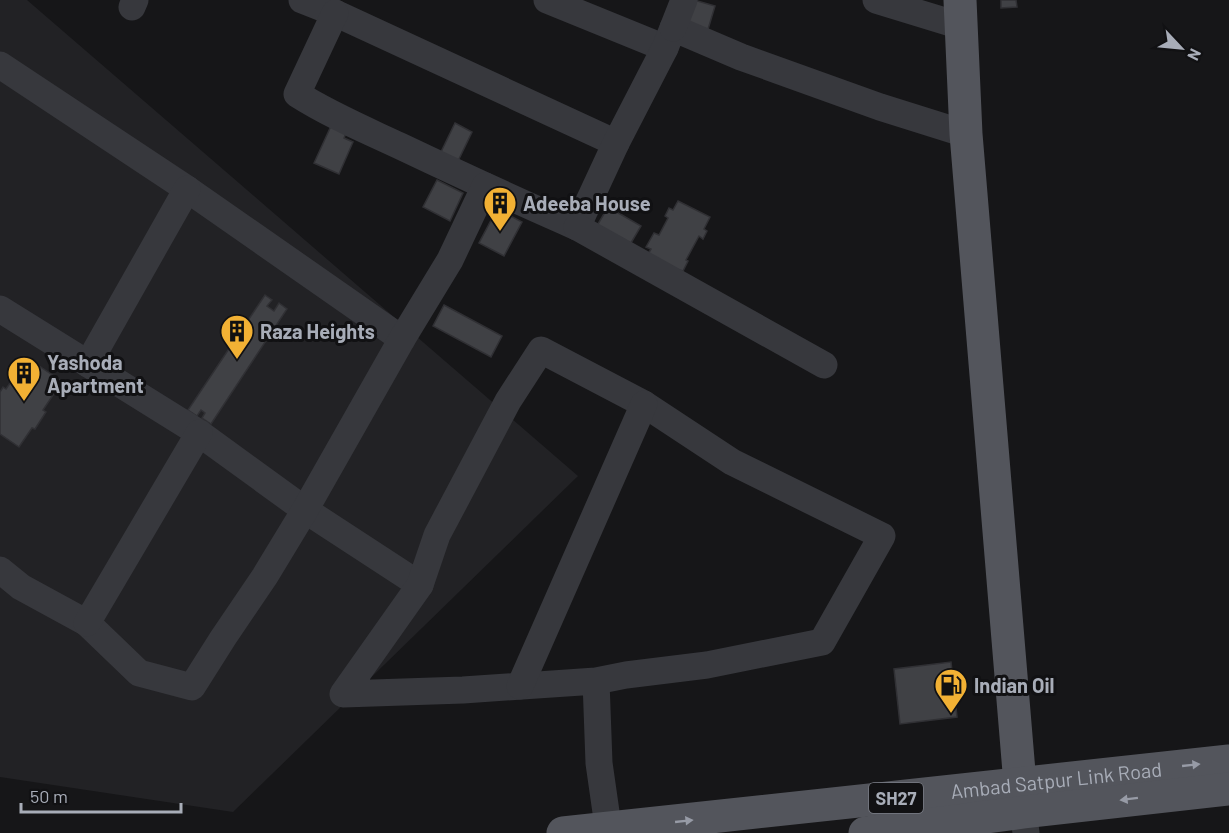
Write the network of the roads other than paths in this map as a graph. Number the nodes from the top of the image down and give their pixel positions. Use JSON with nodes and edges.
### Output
{"nodes":[{"id":1,"x":302,"y":0,"type":"edge"},
{"id":2,"x":547,"y":0,"type":"edge"},
{"id":3,"x":684,"y":0,"type":"edge"},
{"id":4,"x":876,"y":0,"type":"edge"},
{"id":5,"x":335,"y":13,"type":"junction"},
{"id":6,"x":960,"y":13,"type":"edge"},
{"id":7,"x":669,"y":38,"type":"junction"},
{"id":8,"x":0,"y":65,"type":"edge"},
{"id":9,"x":966,"y":134,"type":"junction"},
{"id":10,"x":616,"y":143,"type":"junction"},
{"id":11,"x":485,"y":186,"type":"junction"},
{"id":12,"x":187,"y":189,"type":"junction"},
{"id":13,"x":577,"y":226,"type":"junction"},
{"id":14,"x":0,"y":309,"type":"edge"},
{"id":15,"x":402,"y":339,"type":"junction"},
{"id":16,"x":88,"y":364,"type":"junction"},
{"id":17,"x":824,"y":365,"type":"dead end"},
{"id":18,"x":644,"y":404,"type":"junction"},
{"id":19,"x":198,"y":433,"type":"junction"},
{"id":20,"x":305,"y":510,"type":"junction"},
{"id":21,"x":0,"y":570,"type":"edge"},
{"id":22,"x":420,"y":585,"type":"junction"},
{"id":23,"x":87,"y":622,"type":"junction"},
{"id":24,"x":596,"y":681,"type":"junction"},
{"id":25,"x":520,"y":686,"type":"junction"},
{"id":26,"x":1229,"y":761,"type":"edge"},
{"id":27,"x":1229,"y":789,"type":"edge"},
{"id":28,"x":1023,"y":810,"type":"edge"},
{"id":29,"x":608,"y":831,"type":"edge"},
{"id":30,"x":563,"y":833,"type":"edge"},
{"id":31,"x":865,"y":833,"type":"edge"}],
"edges":[{"from":1,"to":5,"type":"street"},
{"from":2,"to":7,"type":"street"},
{"from":3,"to":7,"type":"street"},
{"from":4,"to":6,"type":"street"},
{"from":5,"to":10,"type":"street"},
{"from":5,"to":11,"type":"street"},
{"from":6,"to":9,"type":"main road"},
{"from":7,"to":9,"type":"street"},
{"from":7,"to":10,"type":"street"},
{"from":8,"to":12,"type":"street"},
{"from":9,"to":28,"type":"main road"},
{"from":10,"to":13,"type":"street"},
{"from":11,"to":13,"type":"street"},
{"from":11,"to":15,"type":"street"},
{"from":12,"to":15,"type":"street"},
{"from":12,"to":16,"type":"street"},
{"from":13,"to":17,"type":"street"},
{"from":14,"to":16,"type":"street"},
{"from":15,"to":20,"type":"street"},
{"from":16,"to":19,"type":"street"},
{"from":18,"to":22,"type":"street"},
{"from":18,"to":24,"type":"street"},
{"from":18,"to":25,"type":"street"},
{"from":19,"to":20,"type":"street"},
{"from":19,"to":23,"type":"street"},
{"from":20,"to":22,"type":"street"},
{"from":20,"to":23,"type":"street"},
{"from":21,"to":23,"type":"street"},
{"from":22,"to":25,"type":"street"},
{"from":24,"to":25,"type":"street"},
{"from":24,"to":29,"type":"street"},
{"from":28,"to":26,"type":"main road","name":"Ambad Satpur Link Road","number":"SH27","one_way":true},
{"from":27,"to":28,"type":"main road","name":"Ambad Satpur Link Road","one_way":true},
{"from":29,"to":28,"type":"main road","name":"Ambad Satpur Link Road","number":"SH27","one_way":true},
{"from":28,"to":31,"type":"main road","name":"Ambad Satpur Link Road"},
{"from":29,"to":30,"type":"main road","name":"Ambad Satpur Link Road","number":"SH27"}]}
